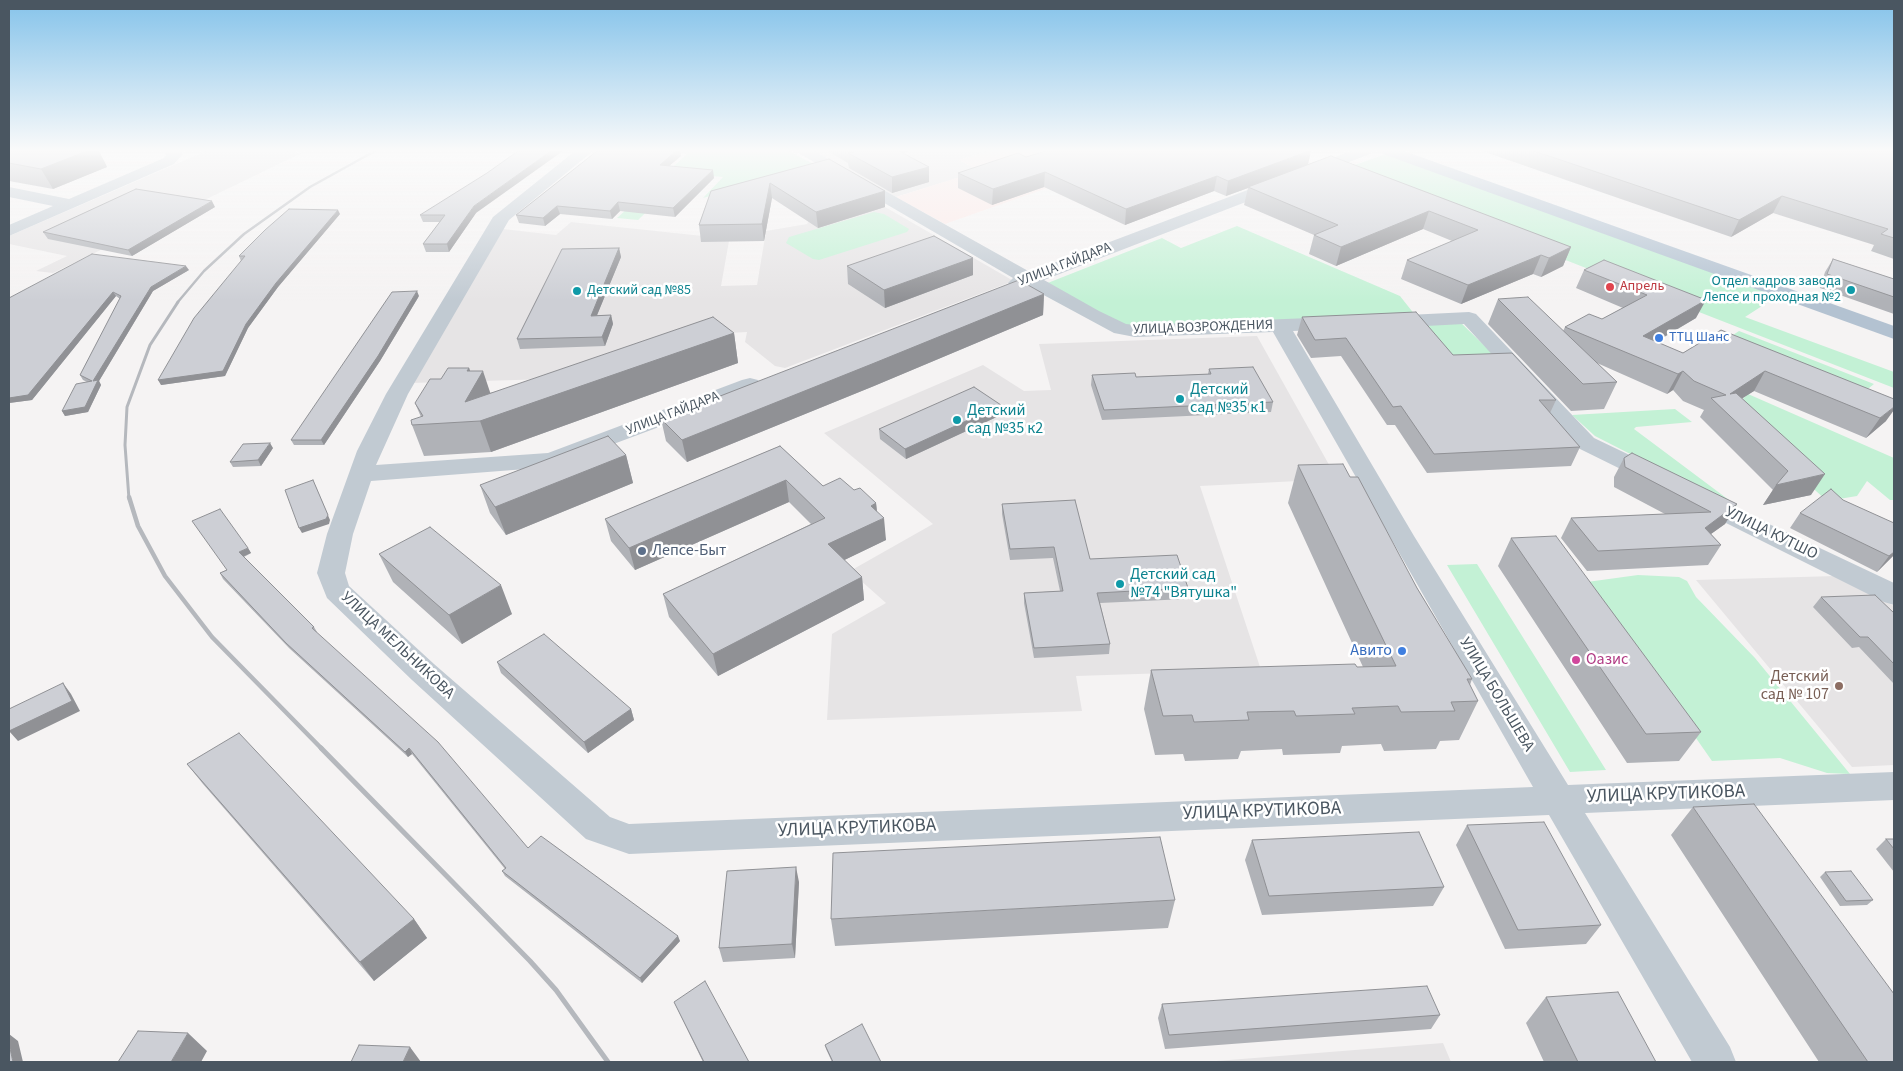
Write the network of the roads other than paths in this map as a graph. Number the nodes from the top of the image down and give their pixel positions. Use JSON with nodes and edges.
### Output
{"nodes":[{"id":1,"x":55,"y":201,"type":"edge"},
{"id":2,"x":78,"y":201,"type":"edge"},
{"id":3,"x":522,"y":201,"type":"edge"},
{"id":4,"x":891,"y":201,"type":"edge"},
{"id":5,"x":1233,"y":201,"type":"edge"},
{"id":6,"x":1528,"y":201,"type":"edge"},
{"id":7,"x":71,"y":204,"type":"junction"},
{"id":8,"x":9,"y":231,"type":"edge"},
{"id":9,"x":1028,"y":279,"type":"junction"},
{"id":10,"x":998,"y":291,"type":"edge"},
{"id":11,"x":1470,"y":318,"type":"joint"},
{"id":12,"x":1280,"y":326,"type":"junction"},
{"id":13,"x":1894,"y":333,"type":"edge"},
{"id":14,"x":766,"y":378,"type":"edge"},
{"id":15,"x":360,"y":474,"type":"junction"},
{"id":16,"x":1894,"y":595,"type":"edge"},
{"id":17,"x":1894,"y":786,"type":"edge"},
{"id":18,"x":1558,"y":799,"type":"junction"},
{"id":19,"x":629,"y":839,"type":"joint"},
{"id":20,"x":1716,"y":1062,"type":"edge"}],
"edges":[{"from":1,"to":7,"type":"street"},
{"from":2,"to":7,"type":"street"},
{"from":3,"to":15,"type":"street","name":"УЛИЦА МЕЛЬНИКОВА"},
{"from":4,"to":9,"type":"street","name":"УЛИЦА ВОЗРОЖДЕНИЯ"},
{"from":5,"to":9,"type":"street","name":"УЛИЦА ГАЙДАРА"},
{"from":6,"to":13,"type":"main road"},
{"from":7,"to":8,"type":"street"},
{"from":9,"to":10,"type":"street","name":"УЛИЦА ГАЙДАРА"},
{"from":9,"to":12,"type":"street","name":"УЛИЦА ВОЗРОЖДЕНИЯ"},
{"from":11,"to":12,"type":"street","name":"УЛИЦА ВОЗРОЖДЕНИЯ"},
{"from":11,"to":16,"type":"street","name":"УЛИЦА КУТШО"},
{"from":12,"to":18,"type":"street","name":"УЛИЦА БОЛЬШЕВА"},
{"from":14,"to":15,"type":"street","name":"УЛИЦА ГАЙДАРА"},
{"from":15,"to":19,"type":"street","name":"УЛИЦА МЕЛЬНИКОВА"},
{"from":17,"to":18,"type":"street","name":"УЛИЦА КРУТИКОВА"},
{"from":18,"to":19,"type":"street","name":"УЛИЦА КРУТИКОВА"},
{"from":18,"to":20,"type":"street","name":"УЛИЦА БОЛЬШЕВА"}]}
